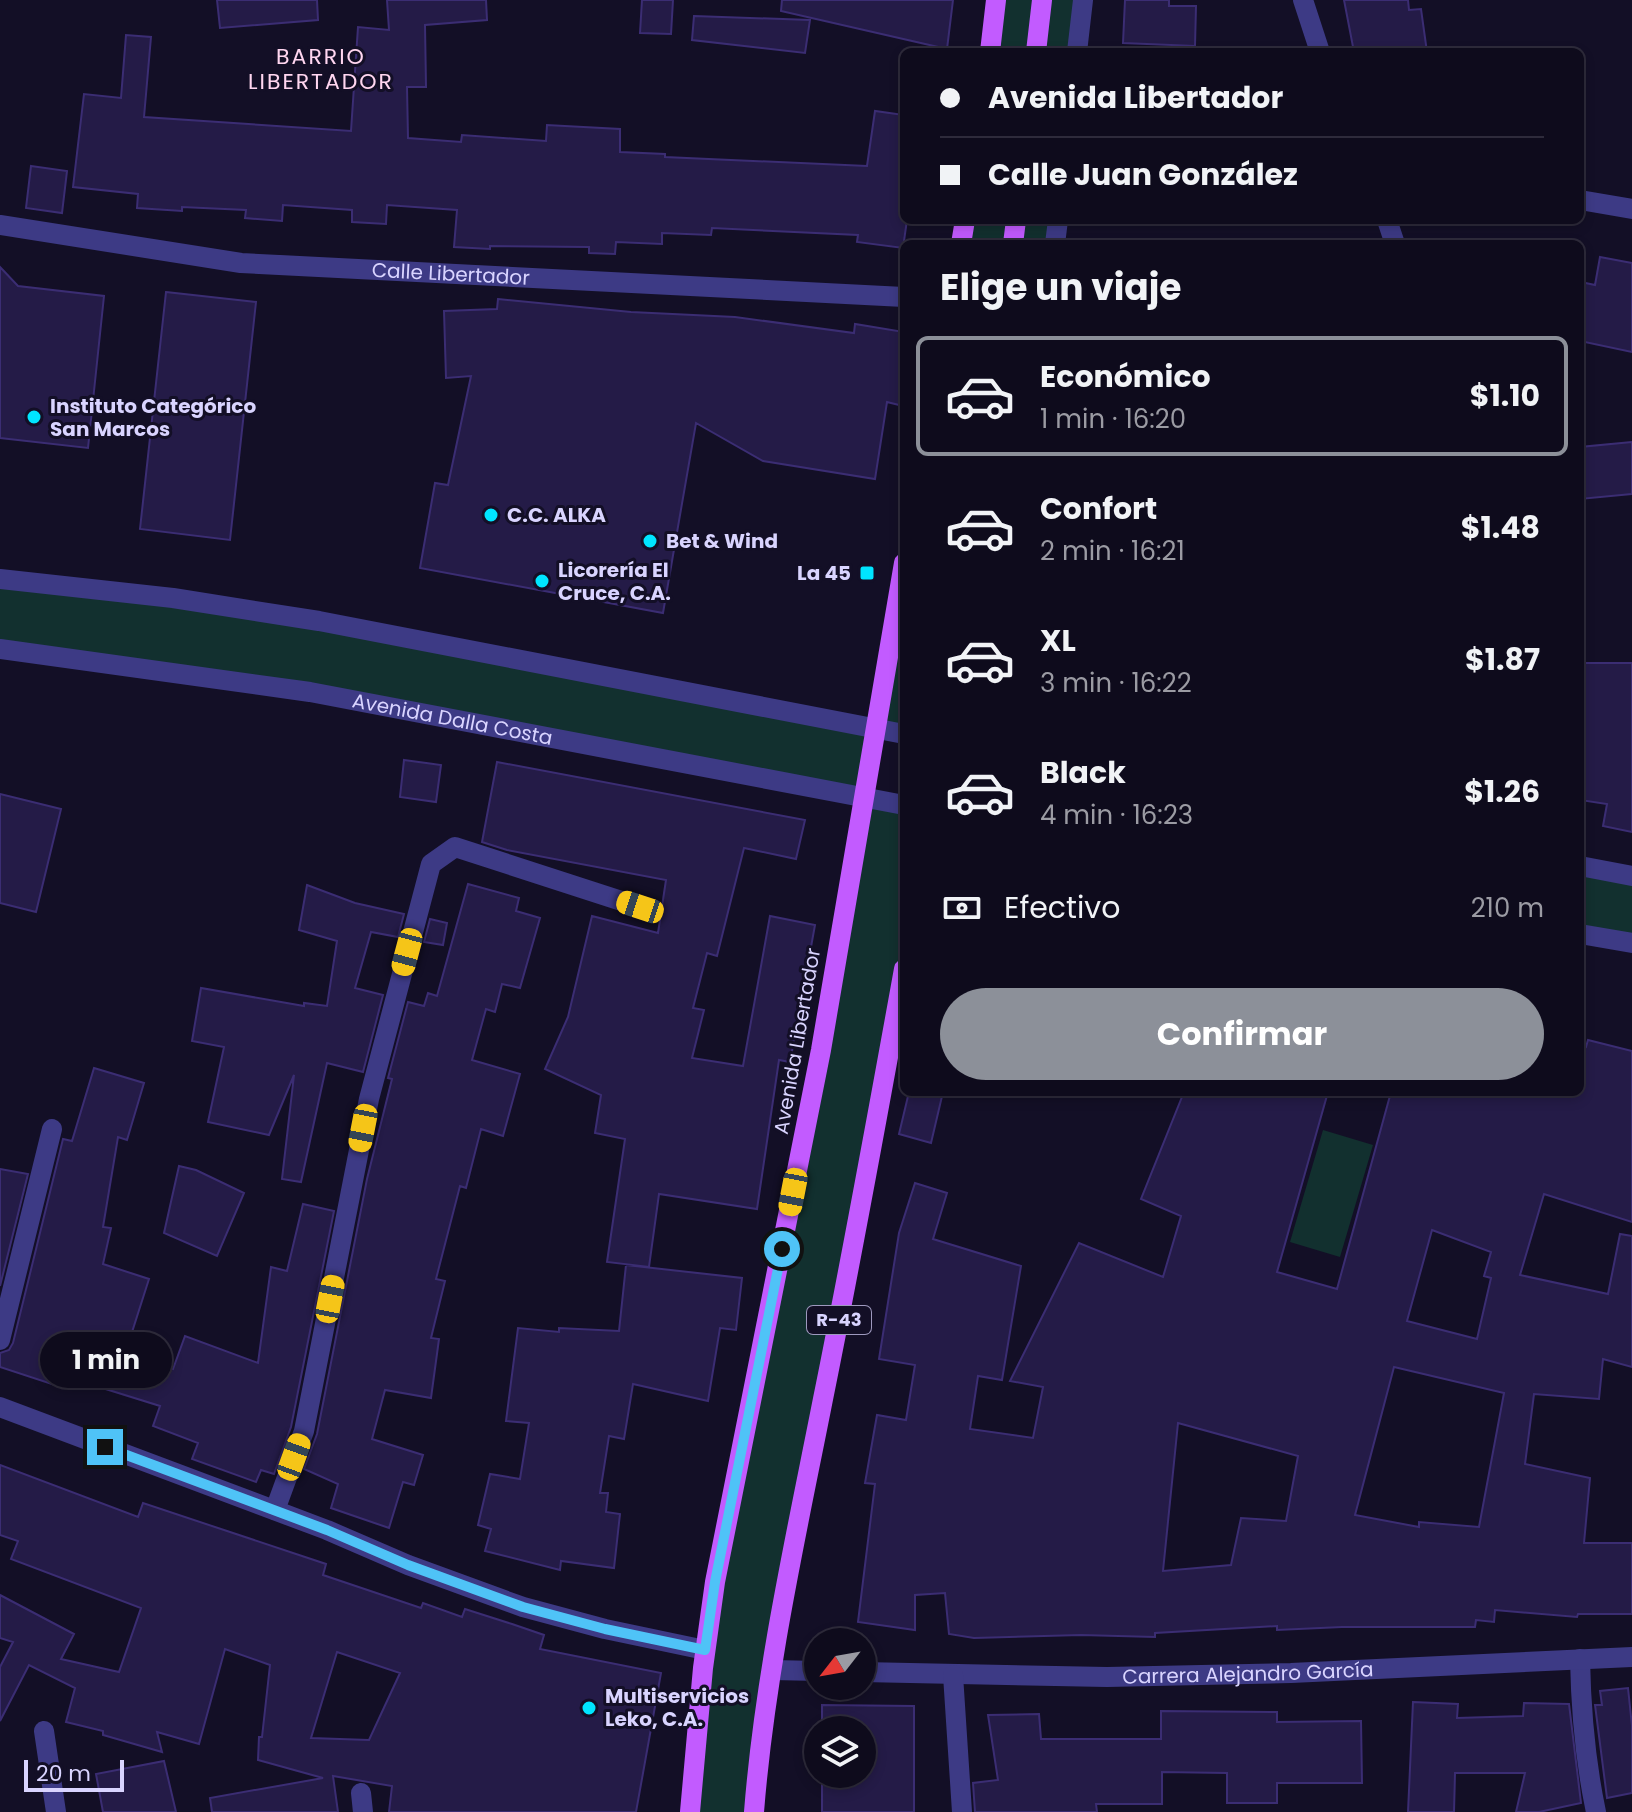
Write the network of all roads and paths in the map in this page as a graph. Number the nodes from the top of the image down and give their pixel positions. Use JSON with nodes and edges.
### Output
{"nodes":[{"id":1,"x":996,"y":0,"type":"edge"},
{"id":2,"x":1042,"y":0,"type":"edge"},
{"id":3,"x":1083,"y":0,"type":"edge"},
{"id":4,"x":1303,"y":0,"type":"edge"},
{"id":5,"x":990,"y":48,"type":"edge"},
{"id":6,"x":1036,"y":48,"type":"edge"},
{"id":7,"x":1077,"y":48,"type":"edge"},
{"id":8,"x":1319,"y":48,"type":"edge"},
{"id":9,"x":1584,"y":201,"type":"edge"},
{"id":10,"x":1632,"y":209,"type":"edge"},
{"id":11,"x":0,"y":225,"type":"edge"},
{"id":12,"x":900,"y":297,"type":"edge"},
{"id":13,"x":0,"y":579,"type":"edge"},
{"id":14,"x":900,"y":585,"type":"edge"},
{"id":15,"x":0,"y":649,"type":"edge"},
{"id":16,"x":874,"y":728,"type":"junction"},
{"id":17,"x":900,"y":733,"type":"edge"},
{"id":18,"x":863,"y":798,"type":"junction"},
{"id":19,"x":900,"y":804,"type":"edge"},
{"id":20,"x":1584,"y":867,"type":"edge"},
{"id":21,"x":1632,"y":876,"type":"edge"},
{"id":22,"x":640,"y":907,"type":"dead end"},
{"id":23,"x":1584,"y":935,"type":"edge"},
{"id":24,"x":1632,"y":943,"type":"edge"},
{"id":25,"x":900,"y":991,"type":"edge"},
{"id":26,"x":52,"y":1129,"type":"dead end"},
{"id":27,"x":0,"y":1340,"type":"edge"},
{"id":28,"x":0,"y":1407,"type":"edge"},
{"id":29,"x":275,"y":1510,"type":"junction"},
{"id":30,"x":705,"y":1650,"type":"junction"},
{"id":31,"x":1632,"y":1657,"type":"edge"},
{"id":32,"x":1580,"y":1659,"type":"junction"},
{"id":33,"x":772,"y":1670,"type":"junction"},
{"id":34,"x":804,"y":1671,"type":"edge"},
{"id":35,"x":876,"y":1672,"type":"edge"},
{"id":36,"x":953,"y":1675,"type":"junction"},
{"id":37,"x":44,"y":1731,"type":"dead end"},
{"id":38,"x":56,"y":1812,"type":"edge"},
{"id":39,"x":690,"y":1812,"type":"edge"},
{"id":40,"x":754,"y":1812,"type":"edge"},
{"id":41,"x":962,"y":1812,"type":"edge"},
{"id":42,"x":1596,"y":1812,"type":"edge"}],
"edges":[{"from":1,"to":5,"type":"main road"},
{"from":2,"to":6,"type":"main road"},
{"from":3,"to":7,"type":"street"},
{"from":4,"to":8,"type":"street"},
{"from":9,"to":10,"type":"street"},
{"from":11,"to":12,"type":"street","name":"Calle Libertador"},
{"from":13,"to":16,"type":"street"},
{"from":14,"to":16,"type":"main road","name":"Avenida Libertador"},
{"from":15,"to":18,"type":"street","name":"Avenida Dalla Costa"},
{"from":16,"to":17,"type":"street"},
{"from":16,"to":18,"type":"main road","name":"Avenida Libertador"},
{"from":18,"to":19,"type":"street","name":"Avenida Dalla Costa"},
{"from":18,"to":30,"type":"main road","name":"Avenida Libertador"},
{"from":20,"to":21,"type":"street"},
{"from":22,"to":29,"type":"street"},
{"from":23,"to":24,"type":"street"},
{"from":25,"to":33,"type":"main road","number":"R-43"},
{"from":26,"to":27,"type":"street"},
{"from":28,"to":29,"type":"street"},
{"from":29,"to":30,"type":"street"},
{"from":30,"to":39,"type":"main road","name":"Avenida Libertador"},
{"from":31,"to":32,"type":"street","name":"Carrera Alejandro García"},
{"from":32,"to":36,"type":"street","name":"Carrera Alejandro García"},
{"from":32,"to":42,"type":"street"},
{"from":33,"to":34,"type":"street"},
{"from":33,"to":40,"type":"main road","number":"R-43"},
{"from":35,"to":36,"type":"street","name":"Carrera Alejandro García"},
{"from":36,"to":41,"type":"street"},
{"from":37,"to":38,"type":"street"}]}
